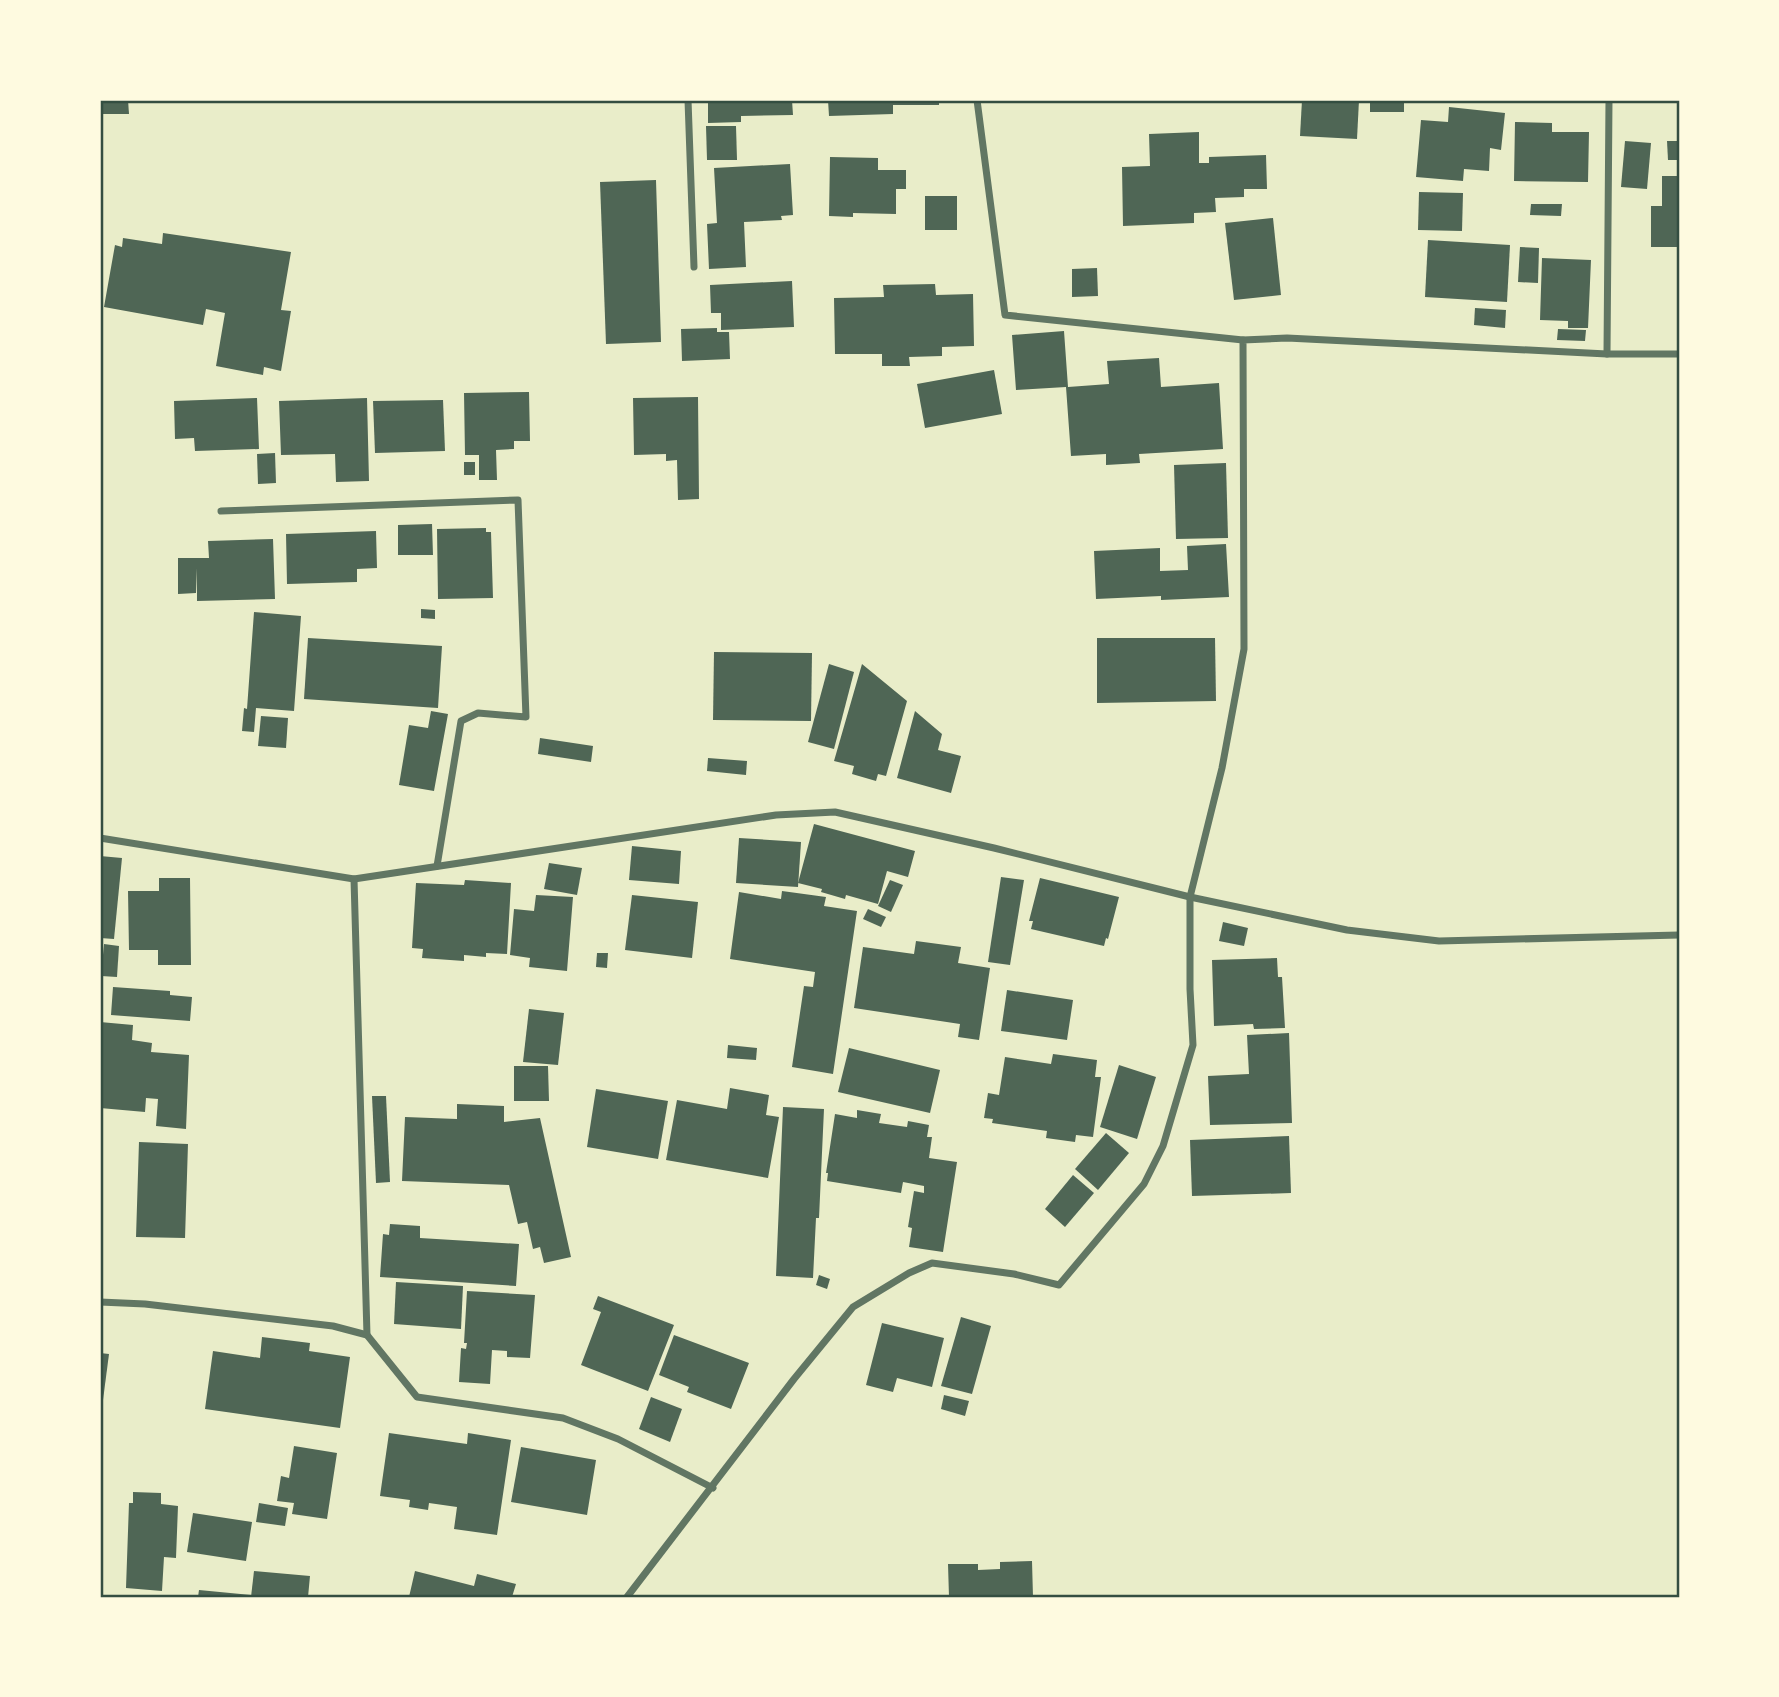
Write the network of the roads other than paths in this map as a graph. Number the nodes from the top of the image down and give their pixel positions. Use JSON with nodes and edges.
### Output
{"nodes":[{"id":1,"x":688,"y":100,"type":"edge"},
{"id":2,"x":977,"y":100,"type":"edge"},
{"id":3,"x":1609,"y":100,"type":"edge"},
{"id":4,"x":694,"y":267,"type":"dead end"},
{"id":5,"x":1243,"y":340,"type":"junction"},
{"id":6,"x":1607,"y":354,"type":"junction"},
{"id":7,"x":1679,"y":354,"type":"edge"},
{"id":8,"x":220,"y":511,"type":"dead end"},
{"id":9,"x":100,"y":838,"type":"edge"},
{"id":10,"x":437,"y":866,"type":"junction"},
{"id":11,"x":354,"y":879,"type":"junction"},
{"id":12,"x":1190,"y":897,"type":"junction"},
{"id":13,"x":1679,"y":936,"type":"edge"},
{"id":14,"x":100,"y":1302,"type":"edge"},
{"id":15,"x":367,"y":1335,"type":"junction"},
{"id":16,"x":713,"y":1488,"type":"junction"},
{"id":17,"x":627,"y":1597,"type":"edge"}],
"edges":[{"from":1,"to":4,"type":"street"},
{"from":2,"to":5,"type":"street"},
{"from":3,"to":6,"type":"street"},
{"from":5,"to":6,"type":"street"},
{"from":5,"to":12,"type":"street"},
{"from":6,"to":7,"type":"street"},
{"from":8,"to":10,"type":"street"},
{"from":9,"to":11,"type":"street"},
{"from":10,"to":11,"type":"street"},
{"from":10,"to":12,"type":"street"},
{"from":11,"to":15,"type":"street"},
{"from":12,"to":13,"type":"street"},
{"from":12,"to":16,"type":"street"},
{"from":14,"to":15,"type":"street"},
{"from":15,"to":16,"type":"street"},
{"from":16,"to":17,"type":"street"}]}
